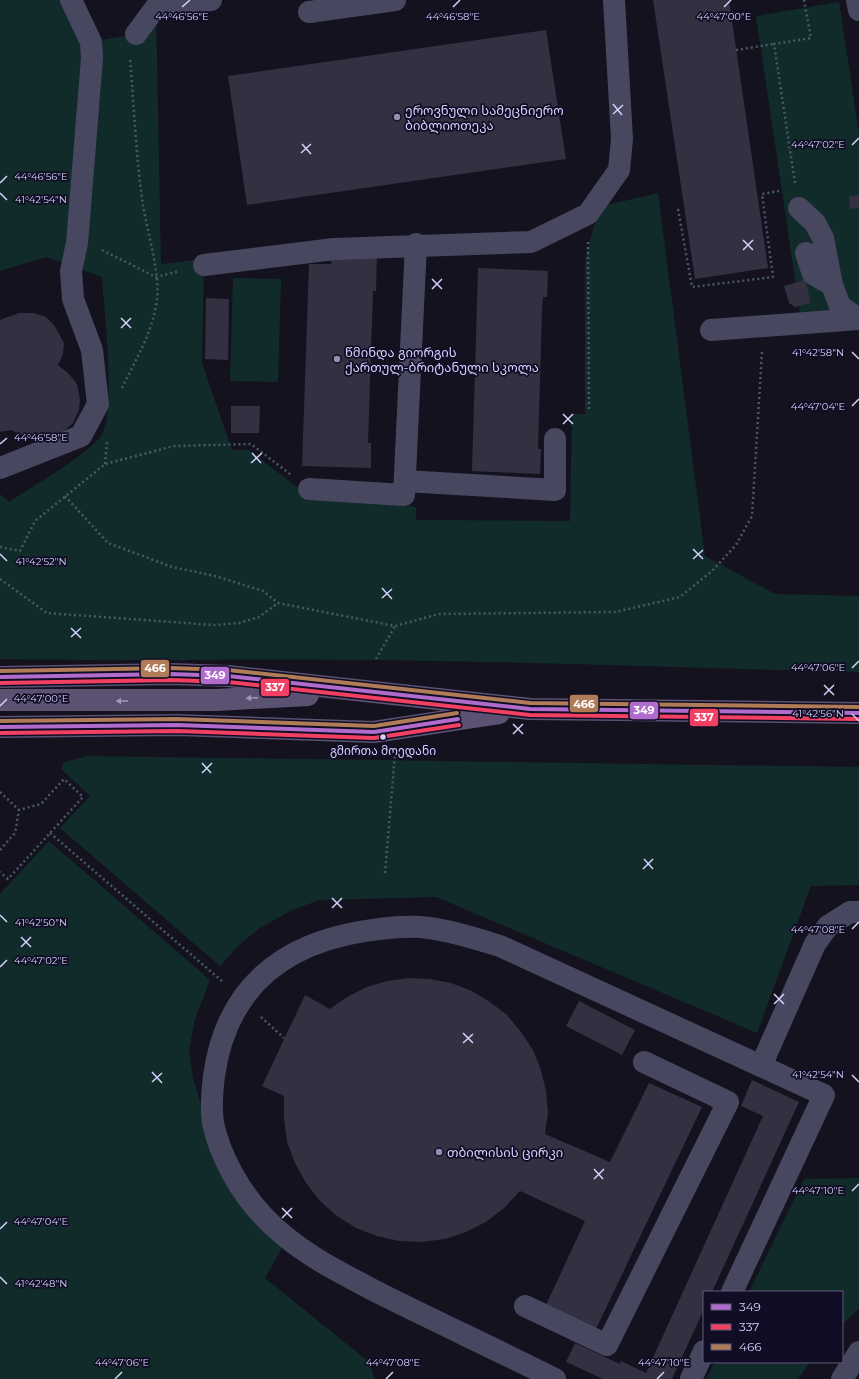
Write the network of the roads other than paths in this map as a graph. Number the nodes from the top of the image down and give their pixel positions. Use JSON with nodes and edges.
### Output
{"nodes":[{"id":1,"x":71,"y":0,"type":"edge"},
{"id":2,"x":211,"y":0,"type":"edge"},
{"id":3,"x":395,"y":0,"type":"edge"},
{"id":4,"x":614,"y":0,"type":"edge"},
{"id":5,"x":857,"y":0,"type":"edge"},
{"id":6,"x":859,"y":10,"type":"edge"},
{"id":7,"x":309,"y":12,"type":"dead end"},
{"id":8,"x":136,"y":34,"type":"road end"},
{"id":9,"x":799,"y":208,"type":"dead end"},
{"id":10,"x":416,"y":244,"type":"junction"},
{"id":11,"x":806,"y":253,"type":"dead end"},
{"id":12,"x":204,"y":265,"type":"dead end"},
{"id":13,"x":832,"y":285,"type":"junction"},
{"id":14,"x":859,"y":319,"type":"edge"},
{"id":15,"x":711,"y":330,"type":"dead end"},
{"id":16,"x":555,"y":439,"type":"dead end"},
{"id":17,"x":0,"y":468,"type":"edge"},
{"id":18,"x":405,"y":481,"type":"junction"},
{"id":19,"x":309,"y":489,"type":"road end"},
{"id":20,"x":0,"y":677,"type":"edge"},
{"id":21,"x":375,"y":692,"type":"junction"},
{"id":22,"x":0,"y":700,"type":"edge"},
{"id":23,"x":530,"y":709,"type":"junction"},
{"id":24,"x":859,"y":713,"type":"edge"},
{"id":25,"x":0,"y":727,"type":"edge"},
{"id":26,"x":859,"y":912,"type":"edge"},
{"id":27,"x":644,"y":1062,"type":"dead end"},
{"id":28,"x":761,"y":1066,"type":"junction"},
{"id":29,"x":732,"y":1291,"type":"edge"},
{"id":30,"x":525,"y":1306,"type":"dead end"},
{"id":31,"x":859,"y":1352,"type":"edge"},
{"id":32,"x":703,"y":1353,"type":"edge"},
{"id":33,"x":555,"y":1379,"type":"edge"},
{"id":34,"x":691,"y":1379,"type":"edge"},
{"id":35,"x":842,"y":1379,"type":"edge"}],
"edges":[{"from":1,"to":17,"type":"street"},
{"from":2,"to":8,"type":"street"},
{"from":3,"to":7,"type":"street"},
{"from":4,"to":10,"type":"street"},
{"from":5,"to":6,"type":"street"},
{"from":9,"to":13,"type":"street"},
{"from":10,"to":12,"type":"street"},
{"from":10,"to":18,"type":"street"},
{"from":11,"to":13,"type":"street"},
{"from":13,"to":14,"type":"street"},
{"from":14,"to":15,"type":"street"},
{"from":16,"to":18,"type":"street"},
{"from":18,"to":19,"type":"street"},
{"from":20,"to":21,"type":"main road"},
{"from":21,"to":22,"type":"main road","one_way":true},
{"from":21,"to":23,"type":"main road"},
{"from":23,"to":24,"type":"main road"},
{"from":23,"to":25,"type":"main road"},
{"from":26,"to":28,"type":"street"},
{"from":27,"to":30,"type":"street"},
{"from":28,"to":29,"type":"street"},
{"from":28,"to":33,"type":"street"},
{"from":31,"to":35,"type":"street"},
{"from":32,"to":34,"type":"street"}]}
